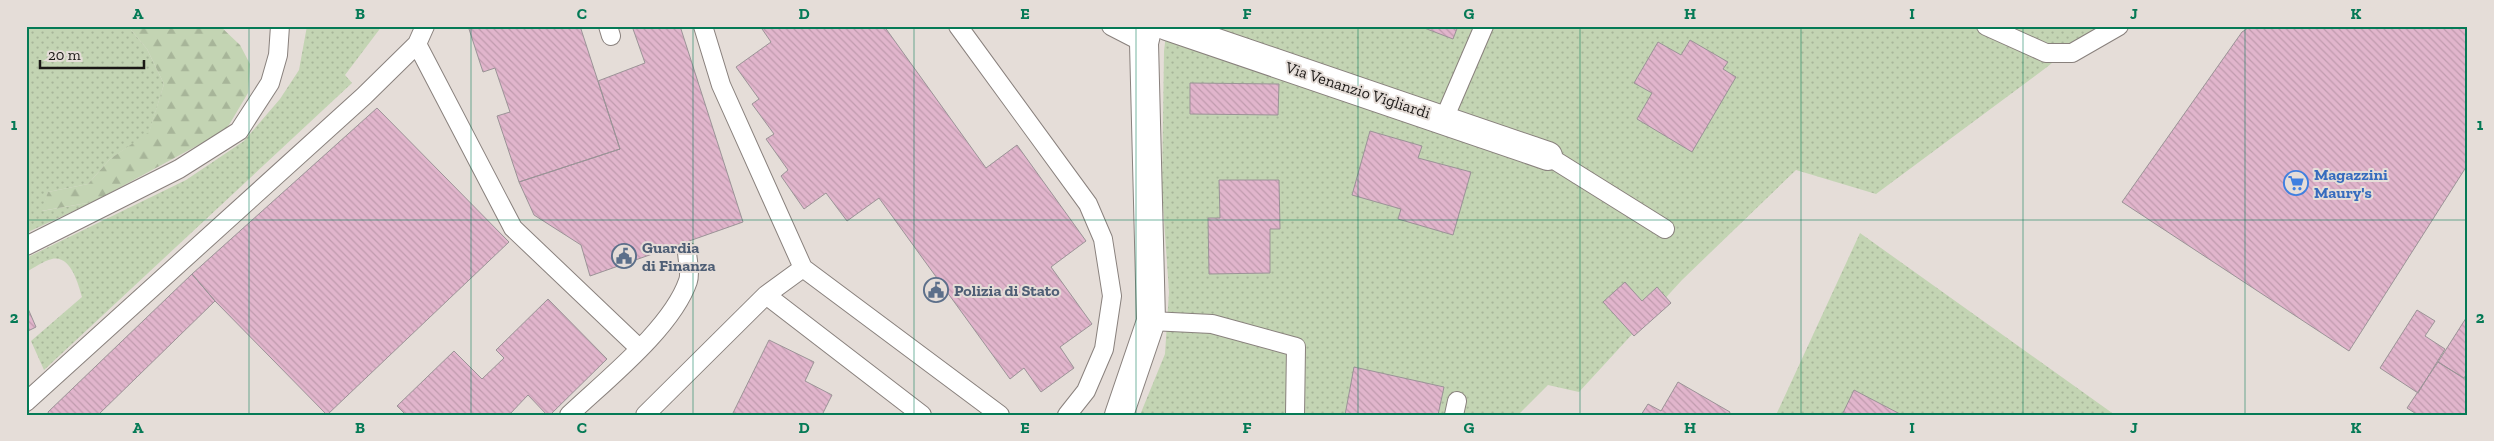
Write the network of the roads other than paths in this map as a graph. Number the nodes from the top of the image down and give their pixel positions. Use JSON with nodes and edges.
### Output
{"nodes":[{"id":1,"x":280,"y":26,"type":"edge"},
{"id":2,"x":425,"y":26,"type":"edge"},
{"id":3,"x":702,"y":26,"type":"edge"},
{"id":4,"x":958,"y":26,"type":"edge"},
{"id":5,"x":1111,"y":26,"type":"edge"},
{"id":6,"x":1167,"y":26,"type":"edge"},
{"id":7,"x":1484,"y":26,"type":"edge"},
{"id":8,"x":1986,"y":26,"type":"edge"},
{"id":9,"x":2119,"y":26,"type":"edge"},
{"id":10,"x":1146,"y":35,"type":"edge"},
{"id":11,"x":417,"y":44,"type":"junction"},
{"id":12,"x":1444,"y":119,"type":"junction"},
{"id":13,"x":1548,"y":156,"type":"joint"},
{"id":14,"x":1665,"y":229,"type":"dead end"},
{"id":15,"x":26,"y":246,"type":"edge"},
{"id":16,"x":687,"y":250,"type":"dead end"},
{"id":17,"x":803,"y":268,"type":"junction"},
{"id":18,"x":766,"y":295,"type":"junction"},
{"id":19,"x":1151,"y":321,"type":"junction"},
{"id":20,"x":639,"y":348,"type":"junction"},
{"id":21,"x":26,"y":402,"type":"edge"},
{"id":22,"x":569,"y":415,"type":"edge"},
{"id":23,"x":645,"y":415,"type":"edge"},
{"id":24,"x":922,"y":415,"type":"edge"},
{"id":25,"x":1000,"y":415,"type":"edge"},
{"id":26,"x":1067,"y":415,"type":"edge"},
{"id":27,"x":1119,"y":415,"type":"edge"},
{"id":28,"x":1294,"y":415,"type":"edge"}],
"edges":[{"from":1,"to":15,"type":"lane"},
{"from":2,"to":11,"type":"lane"},
{"from":3,"to":17,"type":"lane"},
{"from":4,"to":26,"type":"lane"},
{"from":5,"to":10,"type":"lane"},
{"from":6,"to":12,"type":"street","name":"Via Venanzio Vigliardi"},
{"from":7,"to":12,"type":"lane"},
{"from":8,"to":9,"type":"lane"},
{"from":10,"to":19,"type":"street"},
{"from":11,"to":20,"type":"lane"},
{"from":11,"to":21,"type":"lane"},
{"from":12,"to":13,"type":"street","name":"Via Venanzio Vigliardi"},
{"from":13,"to":14,"type":"lane"},
{"from":16,"to":20,"type":"lane"},
{"from":17,"to":18,"type":"lane"},
{"from":17,"to":25,"type":"lane"},
{"from":18,"to":23,"type":"lane"},
{"from":18,"to":24,"type":"lane"},
{"from":19,"to":27,"type":"street"},
{"from":19,"to":28,"type":"lane"},
{"from":20,"to":22,"type":"lane"}]}
